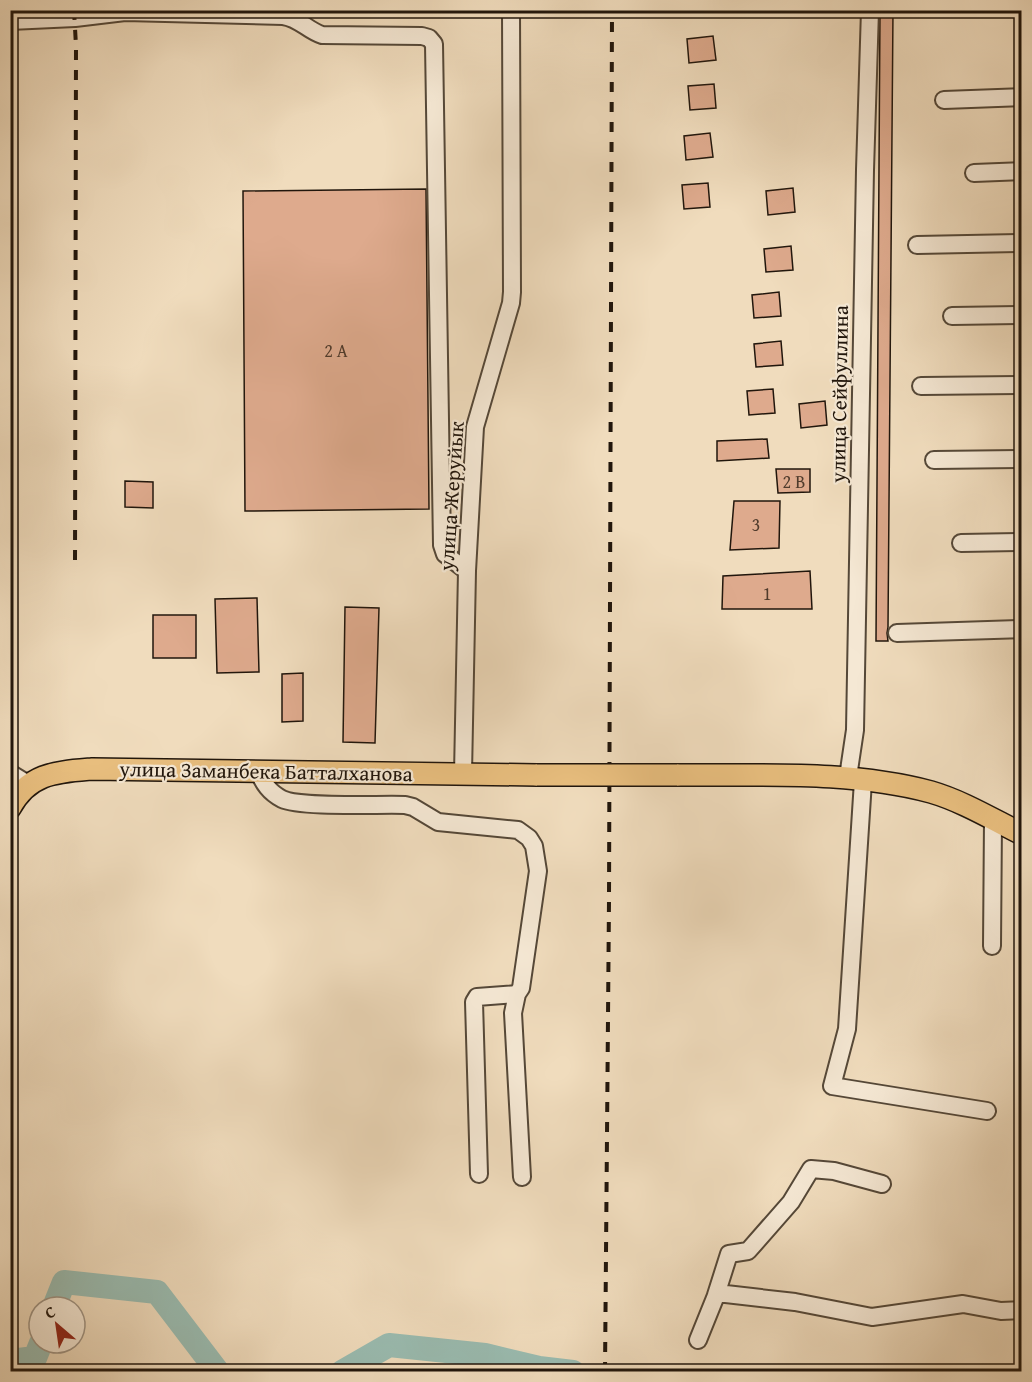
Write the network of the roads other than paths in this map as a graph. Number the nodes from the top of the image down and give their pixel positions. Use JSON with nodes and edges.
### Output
{"nodes":[{"id":1,"x":511,"y":10,"type":"edge"},
{"id":2,"x":870,"y":10,"type":"edge"},
{"id":3,"x":125,"y":11,"type":"edge"},
{"id":4,"x":10,"y":21,"type":"edge"},
{"id":5,"x":1022,"y":97,"type":"edge"},
{"id":6,"x":944,"y":100,"type":"dead end"},
{"id":7,"x":1022,"y":171,"type":"edge"},
{"id":8,"x":974,"y":172,"type":"dead end"},
{"id":9,"x":1022,"y":243,"type":"edge"},
{"id":10,"x":917,"y":245,"type":"dead end"},
{"id":11,"x":1022,"y":315,"type":"edge"},
{"id":12,"x":952,"y":316,"type":"dead end"},
{"id":13,"x":1022,"y":385,"type":"edge"},
{"id":14,"x":921,"y":386,"type":"dead end"},
{"id":15,"x":1022,"y":459,"type":"edge"},
{"id":16,"x":934,"y":460,"type":"dead end"},
{"id":17,"x":1022,"y":542,"type":"edge"},
{"id":18,"x":961,"y":543,"type":"dead end"},
{"id":19,"x":467,"y":571,"type":"junction"},
{"id":20,"x":1022,"y":630,"type":"edge"},
{"id":21,"x":897,"y":633,"type":"dead end"},
{"id":22,"x":258,"y":771,"type":"junction"},
{"id":23,"x":463,"y":774,"type":"junction"},
{"id":24,"x":19,"y":778,"type":"edge"},
{"id":25,"x":856,"y":779,"type":"junction"},
{"id":26,"x":10,"y":808,"type":"edge"},
{"id":27,"x":993,"y":820,"type":"junction"},
{"id":28,"x":1022,"y":834,"type":"edge"},
{"id":29,"x":992,"y":946,"type":"dead end"},
{"id":30,"x":518,"y":994,"type":"junction"},
{"id":31,"x":987,"y":1111,"type":"dead end"},
{"id":32,"x":479,"y":1174,"type":"dead end"},
{"id":33,"x":522,"y":1177,"type":"dead end"},
{"id":34,"x":882,"y":1184,"type":"dead end"},
{"id":35,"x":716,"y":1295,"type":"junction"},
{"id":36,"x":1022,"y":1310,"type":"edge"},
{"id":37,"x":698,"y":1340,"type":"dead end"}],
"edges":[{"from":1,"to":19,"type":"street","name":"улица Жеруйык"},
{"from":2,"to":25,"type":"street","name":"улица Сейфуллина"},
{"from":3,"to":4,"type":"street"},
{"from":3,"to":19,"type":"street"},
{"from":5,"to":6,"type":"street"},
{"from":7,"to":8,"type":"street"},
{"from":9,"to":10,"type":"street"},
{"from":11,"to":12,"type":"street"},
{"from":13,"to":14,"type":"street"},
{"from":15,"to":16,"type":"street"},
{"from":17,"to":18,"type":"street"},
{"from":19,"to":23,"type":"street","name":"улица Жеруйык"},
{"from":20,"to":21,"type":"street"},
{"from":22,"to":23,"type":"main road","name":"улица Заманбека Батталханова"},
{"from":22,"to":24,"type":"main road","name":"улица Заманбека Батталханова"},
{"from":22,"to":30,"type":"street"},
{"from":23,"to":25,"type":"main road","name":"улица Заманбека Батталханова","bridge":true},
{"from":24,"to":26,"type":"main road","name":"улица Заманбека Батталханова"},
{"from":25,"to":27,"type":"main road"},
{"from":25,"to":31,"type":"street","name":"улица Сейфуллина"},
{"from":27,"to":28,"type":"main road"},
{"from":27,"to":29,"type":"street"},
{"from":30,"to":32,"type":"street"},
{"from":30,"to":33,"type":"street"},
{"from":34,"to":35,"type":"street"},
{"from":35,"to":36,"type":"street"},
{"from":35,"to":37,"type":"street"}]}
